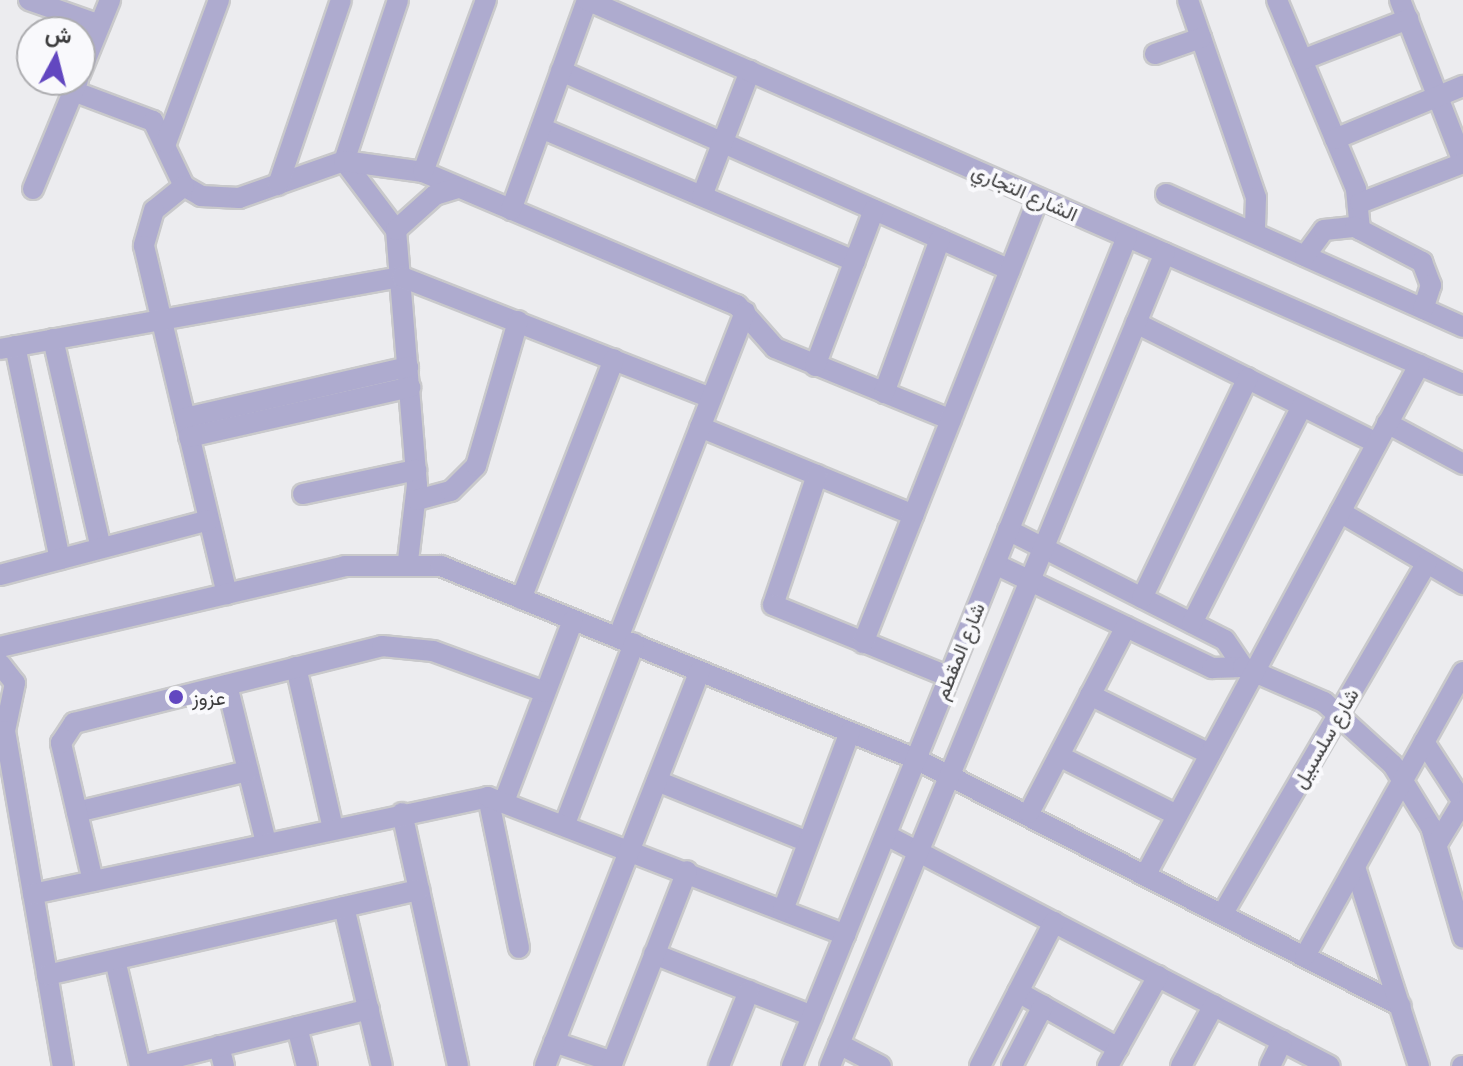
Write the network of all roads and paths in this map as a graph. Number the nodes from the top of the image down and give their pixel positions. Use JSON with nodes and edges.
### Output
{"nodes":[{"id":1,"x":29,"y":0,"type":"edge"},
{"id":2,"x":110,"y":0,"type":"edge"},
{"id":3,"x":219,"y":0,"type":"edge"},
{"id":4,"x":341,"y":0,"type":"edge"},
{"id":5,"x":398,"y":0,"type":"edge"},
{"id":6,"x":486,"y":0,"type":"edge"},
{"id":7,"x":587,"y":0,"type":"edge"},
{"id":8,"x":1188,"y":0,"type":"edge"},
{"id":9,"x":1277,"y":0,"type":"edge"},
{"id":10,"x":1404,"y":9,"type":"edge"},
{"id":11,"x":100,"y":25,"type":"junction"},
{"id":12,"x":96,"y":35,"type":"edge"},
{"id":13,"x":1201,"y":38,"type":"junction"},
{"id":14,"x":1155,"y":54,"type":"dead end"},
{"id":15,"x":1302,"y":60,"type":"junction"},
{"id":16,"x":561,"y":71,"type":"junction"},
{"id":17,"x":750,"y":71,"type":"junction"},
{"id":18,"x":1463,"y":86,"type":"edge"},
{"id":19,"x":96,"y":91,"type":"edge"},
{"id":20,"x":71,"y":96,"type":"edge"},
{"id":21,"x":1438,"y":96,"type":"junction"},
{"id":22,"x":541,"y":128,"type":"junction"},
{"id":23,"x":1335,"y":139,"type":"junction"},
{"id":24,"x":166,"y":143,"type":"junction"},
{"id":25,"x":723,"y":143,"type":"junction"},
{"id":26,"x":344,"y":161,"type":"junction"},
{"id":27,"x":1463,"y":162,"type":"edge"},
{"id":28,"x":423,"y":172,"type":"junction"},
{"id":29,"x":278,"y":185,"type":"junction"},
{"id":30,"x":184,"y":186,"type":"junction"},
{"id":31,"x":458,"y":188,"type":"junction"},
{"id":32,"x":33,"y":189,"type":"dead end"},
{"id":33,"x":1166,"y":194,"type":"dead end"},
{"id":34,"x":702,"y":196,"type":"junction"},
{"id":35,"x":1038,"y":198,"type":"junction"},
{"id":36,"x":1360,"y":203,"type":"junction"},
{"id":37,"x":511,"y":210,"type":"junction"},
{"id":38,"x":874,"y":210,"type":"junction"},
{"id":39,"x":396,"y":230,"type":"junction"},
{"id":40,"x":1360,"y":230,"type":"junction"},
{"id":41,"x":1255,"y":233,"type":"junction"},
{"id":42,"x":1127,"y":237,"type":"junction"},
{"id":43,"x":940,"y":239,"type":"junction"},
{"id":44,"x":1165,"y":253,"type":"junction"},
{"id":45,"x":1305,"y":256,"type":"junction"},
{"id":46,"x":855,"y":261,"type":"junction"},
{"id":47,"x":1010,"y":270,"type":"junction"},
{"id":48,"x":402,"y":277,"type":"junction"},
{"id":49,"x":1423,"y":309,"type":"junction"},
{"id":50,"x":745,"y":312,"type":"junction"},
{"id":51,"x":161,"y":318,"type":"junction"},
{"id":52,"x":518,"y":321,"type":"junction"},
{"id":53,"x":1136,"y":323,"type":"junction"},
{"id":54,"x":1463,"y":327,"type":"edge"},
{"id":55,"x":53,"y":339,"type":"junction"},
{"id":56,"x":8,"y":348,"type":"edge"},
{"id":57,"x":614,"y":359,"type":"junction"},
{"id":58,"x":1419,"y":365,"type":"junction"},
{"id":59,"x":815,"y":366,"type":"junction"},
{"id":60,"x":409,"y":377,"type":"junction"},
{"id":61,"x":1248,"y":378,"type":"junction"},
{"id":62,"x":1463,"y":384,"type":"edge"},
{"id":63,"x":884,"y":393,"type":"junction"},
{"id":64,"x":711,"y":398,"type":"junction"},
{"id":65,"x":1302,"y":406,"type":"junction"},
{"id":66,"x":951,"y":420,"type":"junction"},
{"id":67,"x":1387,"y":423,"type":"junction"},
{"id":68,"x":187,"y":427,"type":"junction"},
{"id":69,"x":700,"y":427,"type":"junction"},
{"id":70,"x":1377,"y":443,"type":"junction"},
{"id":71,"x":1463,"y":464,"type":"edge"},
{"id":72,"x":416,"y":470,"type":"junction"},
{"id":73,"x":817,"y":475,"type":"junction"},
{"id":74,"x":303,"y":494,"type":"dead end"},
{"id":75,"x":417,"y":500,"type":"junction"},
{"id":76,"x":1340,"y":512,"type":"junction"},
{"id":77,"x":914,"y":515,"type":"junction"},
{"id":78,"x":209,"y":520,"type":"junction"},
{"id":79,"x":1008,"y":530,"type":"junction"},
{"id":80,"x":101,"y":548,"type":"junction"},
{"id":81,"x":1043,"y":548,"type":"junction"},
{"id":82,"x":60,"y":559,"type":"junction"},
{"id":83,"x":408,"y":561,"type":"junction"},
{"id":84,"x":1427,"y":563,"type":"junction"},
{"id":85,"x":995,"y":564,"type":"junction"},
{"id":86,"x":0,"y":575,"type":"edge"},
{"id":87,"x":1030,"y":581,"type":"junction"},
{"id":88,"x":1463,"y":584,"type":"edge"},
{"id":89,"x":227,"y":594,"type":"junction"},
{"id":90,"x":1142,"y":598,"type":"junction"},
{"id":91,"x":521,"y":599,"type":"junction"},
{"id":92,"x":573,"y":620,"type":"junction"},
{"id":93,"x":1192,"y":623,"type":"junction"},
{"id":94,"x":1126,"y":627,"type":"junction"},
{"id":95,"x":626,"y":641,"type":"junction"},
{"id":96,"x":863,"y":643,"type":"junction"},
{"id":97,"x":0,"y":647,"type":"edge"},
{"id":98,"x":0,"y":664,"type":"edge"},
{"id":99,"x":296,"y":667,"type":"junction"},
{"id":100,"x":1249,"y":669,"type":"junction"},
{"id":101,"x":700,"y":671,"type":"junction"},
{"id":102,"x":1463,"y":672,"type":"edge"},
{"id":103,"x":949,"y":677,"type":"junction"},
{"id":104,"x":227,"y":685,"type":"junction"},
{"id":105,"x":545,"y":692,"type":"junction"},
{"id":106,"x":1090,"y":695,"type":"junction"},
{"id":107,"x":1340,"y":713,"type":"junction"},
{"id":108,"x":850,"y":732,"type":"junction"},
{"id":109,"x":1424,"y":742,"type":"junction"},
{"id":110,"x":1210,"y":754,"type":"junction"},
{"id":111,"x":1059,"y":756,"type":"junction"},
{"id":112,"x":916,"y":759,"type":"junction"},
{"id":113,"x":248,"y":771,"type":"junction"},
{"id":114,"x":950,"y":775,"type":"junction"},
{"id":115,"x":1404,"y":779,"type":"junction"},
{"id":116,"x":657,"y":781,"type":"junction"},
{"id":117,"x":497,"y":798,"type":"junction"},
{"id":118,"x":1463,"y":802,"type":"edge"},
{"id":119,"x":77,"y":812,"type":"junction"},
{"id":120,"x":402,"y":813,"type":"junction"},
{"id":121,"x":1029,"y":813,"type":"junction"},
{"id":122,"x":1177,"y":815,"type":"junction"},
{"id":123,"x":566,"y":821,"type":"junction"},
{"id":124,"x":333,"y":828,"type":"junction"},
{"id":125,"x":886,"y":835,"type":"junction"},
{"id":126,"x":808,"y":842,"type":"junction"},
{"id":127,"x":266,"y":843,"type":"junction"},
{"id":128,"x":1437,"y":844,"type":"junction"},
{"id":129,"x":631,"y":848,"type":"junction"},
{"id":130,"x":918,"y":852,"type":"junction"},
{"id":131,"x":1355,"y":867,"type":"junction"},
{"id":132,"x":687,"y":871,"type":"junction"},
{"id":133,"x":1146,"y":874,"type":"junction"},
{"id":134,"x":93,"y":881,"type":"junction"},
{"id":135,"x":419,"y":890,"type":"junction"},
{"id":136,"x":33,"y":894,"type":"junction"},
{"id":137,"x":344,"y":907,"type":"junction"},
{"id":138,"x":783,"y":910,"type":"junction"},
{"id":139,"x":1223,"y":913,"type":"junction"},
{"id":140,"x":1054,"y":922,"type":"junction"},
{"id":141,"x":845,"y":935,"type":"junction"},
{"id":142,"x":1463,"y":937,"type":"edge"},
{"id":143,"x":519,"y":948,"type":"dead end"},
{"id":144,"x":654,"y":954,"type":"junction"},
{"id":145,"x":1305,"y":956,"type":"junction"},
{"id":146,"x":115,"y":960,"type":"junction"},
{"id":147,"x":47,"y":975,"type":"junction"},
{"id":148,"x":1158,"y":976,"type":"junction"},
{"id":149,"x":749,"y":991,"type":"junction"},
{"id":150,"x":1018,"y":992,"type":"junction"},
{"id":151,"x":1214,"y":1005,"type":"junction"},
{"id":152,"x":1043,"y":1006,"type":"junction"},
{"id":153,"x":1401,"y":1006,"type":"junction"},
{"id":154,"x":369,"y":1009,"type":"junction"},
{"id":155,"x":812,"y":1016,"type":"junction"},
{"id":156,"x":297,"y":1027,"type":"junction"},
{"id":157,"x":1282,"y":1041,"type":"junction"},
{"id":158,"x":554,"y":1042,"type":"junction"},
{"id":159,"x":839,"y":1044,"type":"junction"},
{"id":160,"x":222,"y":1056,"type":"edge"},
{"id":161,"x":1113,"y":1057,"type":"edge"},
{"id":162,"x":612,"y":1064,"type":"edge"},
{"id":163,"x":63,"y":1066,"type":"edge"},
{"id":164,"x":140,"y":1066,"type":"edge"},
{"id":165,"x":307,"y":1066,"type":"edge"},
{"id":166,"x":382,"y":1066,"type":"edge"},
{"id":167,"x":458,"y":1066,"type":"edge"},
{"id":168,"x":545,"y":1066,"type":"edge"},
{"id":169,"x":719,"y":1066,"type":"edge"},
{"id":170,"x":792,"y":1066,"type":"edge"},
{"id":171,"x":830,"y":1066,"type":"edge"},
{"id":172,"x":881,"y":1066,"type":"edge"},
{"id":173,"x":980,"y":1066,"type":"edge"},
{"id":174,"x":1012,"y":1066,"type":"edge"},
{"id":175,"x":1181,"y":1066,"type":"edge"},
{"id":176,"x":1270,"y":1066,"type":"edge"},
{"id":177,"x":1329,"y":1066,"type":"edge"},
{"id":178,"x":1419,"y":1066,"type":"edge"}],
"edges":[{"from":1,"to":11,"type":"street"},
{"from":2,"to":11,"type":"street"},
{"from":3,"to":24,"type":"street"},
{"from":4,"to":29,"type":"street"},
{"from":5,"to":26,"type":"street"},
{"from":6,"to":28,"type":"street"},
{"from":7,"to":16,"type":"street"},
{"from":7,"to":17,"type":"street","name":"الشارع التجاري"},
{"from":8,"to":13,"type":"street"},
{"from":9,"to":15,"type":"street"},
{"from":10,"to":15,"type":"street"},
{"from":10,"to":21,"type":"street"},
{"from":11,"to":12,"type":"street"},
{"from":13,"to":14,"type":"street"},
{"from":13,"to":41,"type":"street"},
{"from":15,"to":23,"type":"street"},
{"from":16,"to":22,"type":"street"},
{"from":16,"to":25,"type":"street"},
{"from":17,"to":25,"type":"street"},
{"from":17,"to":35,"type":"street","name":"الشارع التجاري"},
{"from":18,"to":21,"type":"street"},
{"from":19,"to":24,"type":"street"},
{"from":20,"to":32,"type":"street"},
{"from":21,"to":23,"type":"street"},
{"from":21,"to":27,"type":"street"},
{"from":22,"to":34,"type":"street"},
{"from":22,"to":37,"type":"street"},
{"from":23,"to":36,"type":"street"},
{"from":24,"to":30,"type":"street"},
{"from":25,"to":34,"type":"street"},
{"from":25,"to":38,"type":"street"},
{"from":26,"to":28,"type":"street"},
{"from":26,"to":29,"type":"street"},
{"from":26,"to":39,"type":"street"},
{"from":27,"to":36,"type":"street"},
{"from":28,"to":31,"type":"street"},
{"from":29,"to":30,"type":"street"},
{"from":30,"to":51,"type":"street"},
{"from":31,"to":37,"type":"street"},
{"from":31,"to":39,"type":"street"},
{"from":33,"to":41,"type":"street"},
{"from":34,"to":46,"type":"street"},
{"from":35,"to":42,"type":"street","name":"الشارع التجاري"},
{"from":35,"to":47,"type":"street"},
{"from":36,"to":40,"type":"street"},
{"from":37,"to":50,"type":"street"},
{"from":38,"to":43,"type":"street"},
{"from":38,"to":46,"type":"street"},
{"from":39,"to":48,"type":"street"},
{"from":40,"to":45,"type":"street"},
{"from":40,"to":49,"type":"street"},
{"from":41,"to":45,"type":"street"},
{"from":42,"to":44,"type":"street","name":"الشارع التجاري"},
{"from":42,"to":79,"type":"street","name":"شارع المقطم"},
{"from":43,"to":47,"type":"street"},
{"from":43,"to":63,"type":"street"},
{"from":44,"to":53,"type":"street","name":"شارع المقطم"},
{"from":44,"to":58,"type":"street","name":"الشارع التجاري"},
{"from":45,"to":49,"type":"street"},
{"from":46,"to":59,"type":"street"},
{"from":47,"to":66,"type":"street"},
{"from":48,"to":51,"type":"street"},
{"from":48,"to":52,"type":"street"},
{"from":48,"to":60,"type":"street"},
{"from":49,"to":54,"type":"street"},
{"from":50,"to":59,"type":"street"},
{"from":50,"to":64,"type":"street"},
{"from":51,"to":55,"type":"street"},
{"from":51,"to":68,"type":"street"},
{"from":52,"to":57,"type":"street"},
{"from":52,"to":75,"type":"street"},
{"from":53,"to":61,"type":"street"},
{"from":53,"to":81,"type":"street","name":"شارع المقطم"},
{"from":55,"to":56,"type":"street"},
{"from":55,"to":80,"type":"street"},
{"from":56,"to":82,"type":"street"},
{"from":57,"to":64,"type":"street"},
{"from":57,"to":91,"type":"street"},
{"from":58,"to":62,"type":"street","name":"الشارع التجاري"},
{"from":58,"to":67,"type":"street"},
{"from":59,"to":63,"type":"street"},
{"from":60,"to":68,"type":"street"},
{"from":60,"to":72,"type":"street"},
{"from":61,"to":65,"type":"street"},
{"from":61,"to":90,"type":"street"},
{"from":63,"to":66,"type":"street"},
{"from":64,"to":69,"type":"street"},
{"from":65,"to":70,"type":"street"},
{"from":65,"to":93,"type":"street"},
{"from":66,"to":77,"type":"street"},
{"from":67,"to":70,"type":"street"},
{"from":67,"to":71,"type":"street"},
{"from":68,"to":78,"type":"street"},
{"from":69,"to":73,"type":"street"},
{"from":69,"to":95,"type":"street"},
{"from":70,"to":76,"type":"street"},
{"from":72,"to":74,"type":"street"},
{"from":72,"to":75,"type":"street"},
{"from":73,"to":77,"type":"street"},
{"from":73,"to":96,"type":"street"},
{"from":75,"to":83,"type":"street"},
{"from":76,"to":84,"type":"street"},
{"from":76,"to":100,"type":"street"},
{"from":77,"to":96,"type":"street"},
{"from":78,"to":80,"type":"street"},
{"from":78,"to":89,"type":"street"},
{"from":79,"to":81,"type":"street"},
{"from":79,"to":85,"type":"street","name":"شارع المقطم"},
{"from":80,"to":82,"type":"street"},
{"from":81,"to":87,"type":"street","name":"شارع المقطم"},
{"from":81,"to":90,"type":"street"},
{"from":82,"to":86,"type":"street"},
{"from":83,"to":89,"type":"street"},
{"from":83,"to":91,"type":"street"},
{"from":84,"to":88,"type":"street"},
{"from":84,"to":107,"type":"street","name":"شارع سلسبيل"},
{"from":85,"to":87,"type":"street"},
{"from":85,"to":103,"type":"street","name":"شارع المقطم"},
{"from":87,"to":94,"type":"street"},
{"from":87,"to":114,"type":"street","name":"شارع المقطم"},
{"from":89,"to":97,"type":"street"},
{"from":90,"to":93,"type":"street"},
{"from":91,"to":92,"type":"street"},
{"from":92,"to":95,"type":"street"},
{"from":92,"to":105,"type":"street"},
{"from":93,"to":100,"type":"street"},
{"from":94,"to":100,"type":"street"},
{"from":94,"to":106,"type":"street"},
{"from":95,"to":101,"type":"street"},
{"from":95,"to":123,"type":"street"},
{"from":96,"to":103,"type":"street"},
{"from":98,"to":136,"type":"street"},
{"from":99,"to":104,"type":"street"},
{"from":99,"to":105,"type":"street"},
{"from":99,"to":124,"type":"street"},
{"from":100,"to":107,"type":"street"},
{"from":100,"to":110,"type":"street"},
{"from":101,"to":108,"type":"street"},
{"from":101,"to":116,"type":"street"},
{"from":102,"to":109,"type":"street"},
{"from":103,"to":112,"type":"street","name":"شارع المقطم"},
{"from":104,"to":113,"type":"street"},
{"from":104,"to":119,"type":"street"},
{"from":105,"to":117,"type":"street"},
{"from":106,"to":110,"type":"street"},
{"from":106,"to":111,"type":"street"},
{"from":107,"to":115,"type":"street"},
{"from":107,"to":139,"type":"street","name":"شارع سلسبيل"},
{"from":108,"to":112,"type":"street"},
{"from":108,"to":126,"type":"street"},
{"from":109,"to":115,"type":"street"},
{"from":109,"to":118,"type":"street"},
{"from":110,"to":122,"type":"street"},
{"from":111,"to":121,"type":"street"},
{"from":111,"to":122,"type":"street"},
{"from":112,"to":114,"type":"street"},
{"from":112,"to":125,"type":"street","name":"شارع المقطم"},
{"from":113,"to":119,"type":"street"},
{"from":113,"to":127,"type":"street"},
{"from":114,"to":121,"type":"street"},
{"from":114,"to":130,"type":"street","name":"شارع المقطم"},
{"from":115,"to":128,"type":"street"},
{"from":115,"to":131,"type":"street"},
{"from":116,"to":126,"type":"street"},
{"from":116,"to":129,"type":"street"},
{"from":117,"to":120,"type":"street"},
{"from":117,"to":123,"type":"street"},
{"from":117,"to":143,"type":"street"},
{"from":118,"to":128,"type":"street"},
{"from":119,"to":134,"type":"street"},
{"from":120,"to":124,"type":"street"},
{"from":120,"to":135,"type":"street"},
{"from":121,"to":133,"type":"street"},
{"from":122,"to":133,"type":"street"},
{"from":123,"to":129,"type":"street"},
{"from":124,"to":127,"type":"street"},
{"from":125,"to":130,"type":"street"},
{"from":125,"to":141,"type":"street","name":"شارع المقطم"},
{"from":126,"to":138,"type":"street"},
{"from":127,"to":134,"type":"street"},
{"from":128,"to":142,"type":"street"},
{"from":129,"to":132,"type":"street"},
{"from":129,"to":158,"type":"street"},
{"from":130,"to":140,"type":"street"},
{"from":130,"to":159,"type":"street","name":"شارع المقطم"},
{"from":131,"to":145,"type":"street"},
{"from":131,"to":153,"type":"street"},
{"from":132,"to":138,"type":"street"},
{"from":132,"to":144,"type":"street"},
{"from":133,"to":139,"type":"street"},
{"from":134,"to":136,"type":"street"},
{"from":135,"to":137,"type":"street"},
{"from":135,"to":167,"type":"street"},
{"from":136,"to":147,"type":"street"},
{"from":137,"to":146,"type":"street"},
{"from":137,"to":154,"type":"street"},
{"from":138,"to":141,"type":"street"},
{"from":139,"to":145,"type":"street"},
{"from":140,"to":148,"type":"street"},
{"from":140,"to":150,"type":"street"},
{"from":141,"to":155,"type":"street","name":"شارع المقطم"},
{"from":144,"to":149,"type":"street"},
{"from":144,"to":162,"type":"street"},
{"from":145,"to":153,"type":"street"},
{"from":146,"to":147,"type":"street"},
{"from":146,"to":164,"type":"street"},
{"from":147,"to":163,"type":"street"},
{"from":148,"to":151,"type":"street"},
{"from":148,"to":161,"type":"street"},
{"from":149,"to":155,"type":"street"},
{"from":149,"to":169,"type":"street"},
{"from":150,"to":152,"type":"street"},
{"from":150,"to":173,"type":"street"},
{"from":151,"to":157,"type":"street"},
{"from":151,"to":175,"type":"street"},
{"from":152,"to":161,"type":"street"},
{"from":152,"to":174,"type":"street"},
{"from":153,"to":178,"type":"street"},
{"from":154,"to":156,"type":"street"},
{"from":154,"to":166,"type":"street"},
{"from":155,"to":170,"type":"street","name":"شارع المقطم"},
{"from":156,"to":160,"type":"street"},
{"from":156,"to":165,"type":"street"},
{"from":157,"to":176,"type":"street"},
{"from":157,"to":177,"type":"street"},
{"from":158,"to":162,"type":"street"},
{"from":158,"to":168,"type":"street"},
{"from":159,"to":171,"type":"street","name":"شارع المقطم"},
{"from":159,"to":172,"type":"street"},
{"from":160,"to":164,"type":"street"}]}
